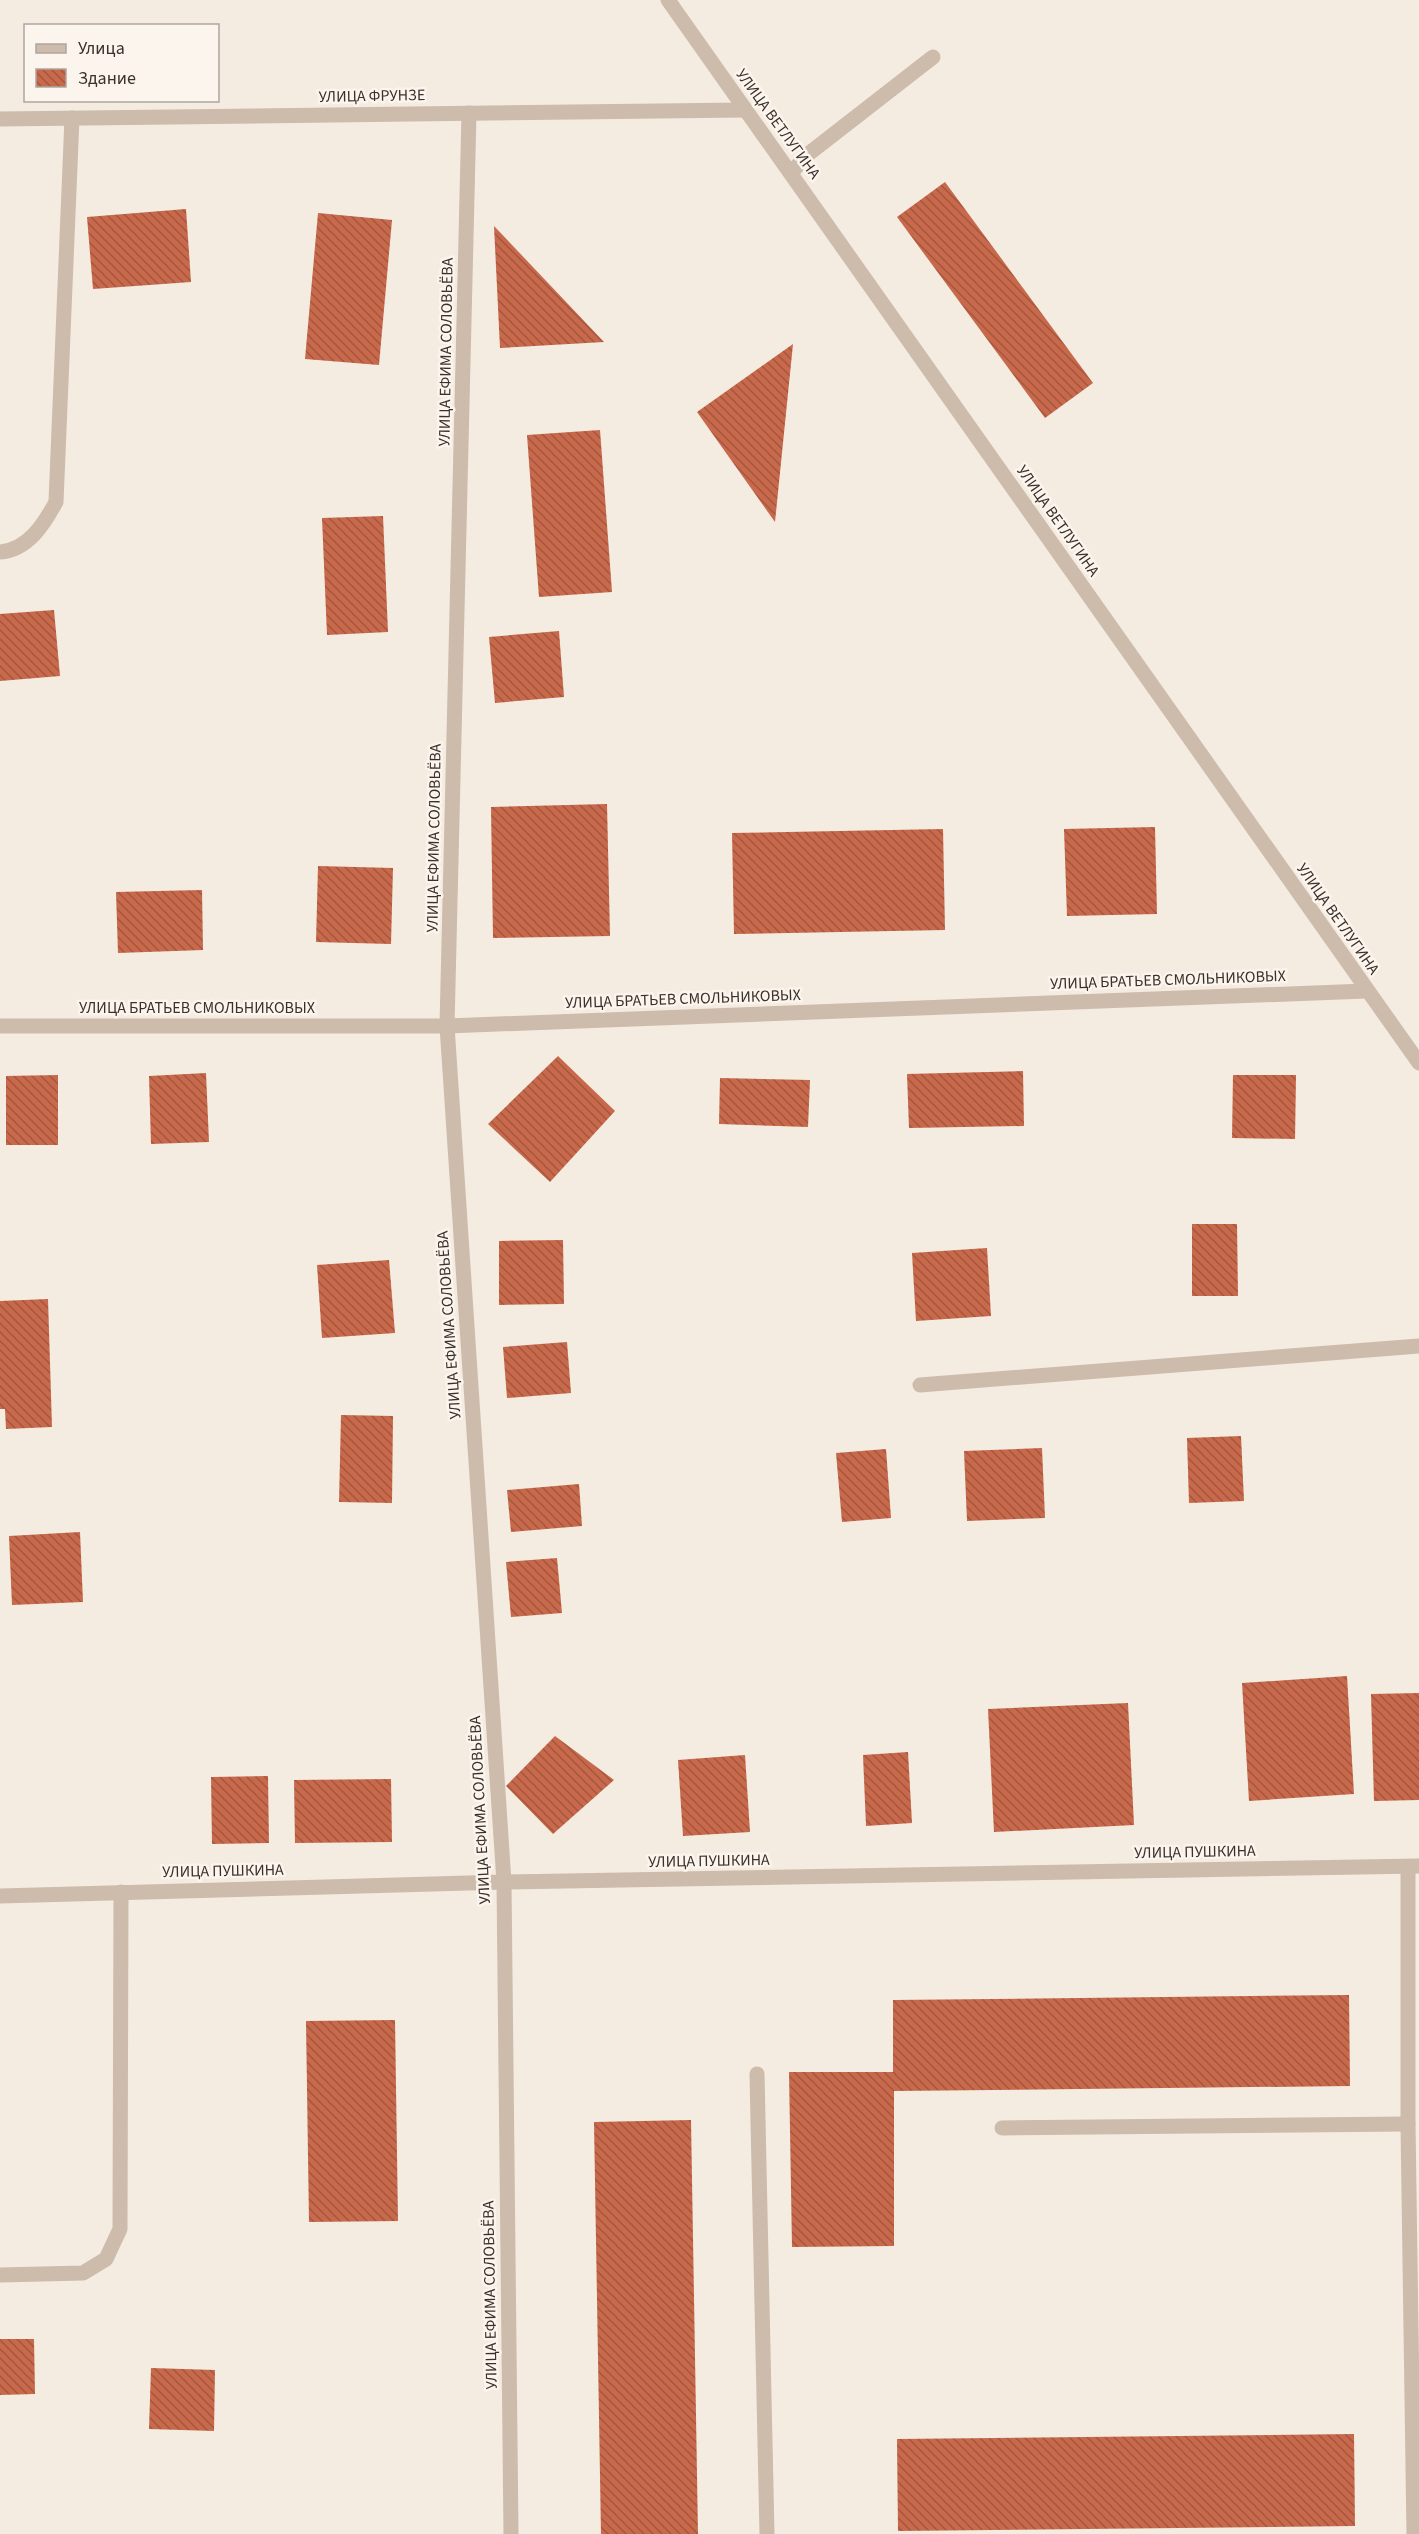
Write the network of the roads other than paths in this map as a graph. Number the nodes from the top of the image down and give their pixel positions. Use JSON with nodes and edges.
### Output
{"nodes":[{"id":1,"x":668,"y":0,"type":"edge"},
{"id":2,"x":933,"y":57,"type":"dead end"},
{"id":3,"x":744,"y":110,"type":"junction"},
{"id":4,"x":469,"y":113,"type":"junction"},
{"id":5,"x":72,"y":118,"type":"junction"},
{"id":6,"x":0,"y":119,"type":"edge"},
{"id":7,"x":792,"y":172,"type":"junction"},
{"id":8,"x":0,"y":552,"type":"edge"},
{"id":9,"x":1366,"y":991,"type":"junction"},
{"id":10,"x":0,"y":1026,"type":"edge"},
{"id":11,"x":447,"y":1026,"type":"junction"},
{"id":12,"x":1413,"y":1042,"type":"edge"},
{"id":13,"x":1419,"y":1063,"type":"edge"},
{"id":14,"x":1419,"y":1346,"type":"edge"},
{"id":15,"x":920,"y":1385,"type":"dead end"},
{"id":16,"x":1414,"y":1867,"type":"edge"},
{"id":17,"x":504,"y":1882,"type":"junction"},
{"id":18,"x":121,"y":1892,"type":"junction"},
{"id":19,"x":0,"y":1896,"type":"edge"},
{"id":20,"x":757,"y":2074,"type":"dead end"},
{"id":21,"x":1408,"y":2124,"type":"junction"},
{"id":22,"x":1002,"y":2128,"type":"dead end"},
{"id":23,"x":0,"y":2275,"type":"edge"},
{"id":24,"x":511,"y":2534,"type":"edge"},
{"id":25,"x":767,"y":2534,"type":"edge"},
{"id":26,"x":1414,"y":2534,"type":"edge"}],
"edges":[{"from":1,"to":3,"type":"street","name":"УЛИЦА ВЕТЛУГИНА"},
{"from":2,"to":7,"type":"street"},
{"from":3,"to":4,"type":"street","name":"УЛИЦА ФРУНЗЕ"},
{"from":3,"to":7,"type":"street","name":"УЛИЦА ВЕТЛУГИНА"},
{"from":4,"to":5,"type":"street","name":"УЛИЦА ФРУНЗЕ"},
{"from":4,"to":11,"type":"street","name":"УЛИЦА ЕФИМА СОЛОВЬЁВА"},
{"from":5,"to":6,"type":"street","name":"УЛИЦА ФРУНЗЕ"},
{"from":5,"to":8,"type":"street"},
{"from":7,"to":9,"type":"street","name":"УЛИЦА ВЕТЛУГИНА"},
{"from":9,"to":11,"type":"street","name":"УЛИЦА БРАТЬЕВ СМОЛЬНИКОВЫХ"},
{"from":9,"to":12,"type":"street","name":"УЛИЦА ВЕТЛУГИНА"},
{"from":10,"to":11,"type":"street","name":"УЛИЦА БРАТЬЕВ СМОЛЬНИКОВЫХ"},
{"from":11,"to":17,"type":"street","name":"УЛИЦА ЕФИМА СОЛОВЬЁВА"},
{"from":12,"to":13,"type":"street","name":"УЛИЦА ВЕТЛУГИНА"},
{"from":14,"to":15,"type":"street"},
{"from":16,"to":17,"type":"street","name":"УЛИЦА ПУШКИНА"},
{"from":16,"to":21,"type":"street"},
{"from":17,"to":18,"type":"street","name":"УЛИЦА ПУШКИНА"},
{"from":17,"to":24,"type":"street","name":"УЛИЦА ЕФИМА СОЛОВЬЁВА"},
{"from":18,"to":19,"type":"street","name":"УЛИЦА ПУШКИНА"},
{"from":18,"to":23,"type":"street"},
{"from":20,"to":25,"type":"street"},
{"from":21,"to":22,"type":"street"},
{"from":21,"to":26,"type":"street"}]}
